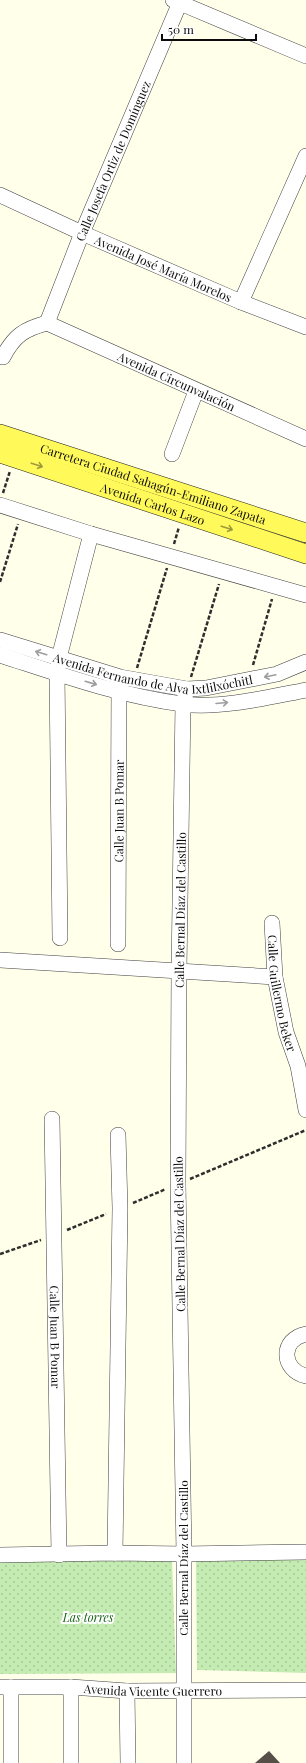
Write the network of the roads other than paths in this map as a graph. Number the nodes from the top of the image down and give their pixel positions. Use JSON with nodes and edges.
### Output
{"nodes":[{"id":1,"x":178,"y":1,"type":"edge"},
{"id":2,"x":306,"y":56,"type":"edge"},
{"id":3,"x":306,"y":156,"type":"edge"},
{"id":4,"x":0,"y":195,"type":"edge"},
{"id":5,"x":82,"y":233,"type":"junction"},
{"id":6,"x":241,"y":302,"type":"junction"},
{"id":7,"x":47,"y":323,"type":"junction"},
{"id":8,"x":306,"y":327,"type":"edge"},
{"id":9,"x":3,"y":357,"type":"dead end"},
{"id":10,"x":196,"y":391,"type":"junction"},
{"id":11,"x":0,"y":434,"type":"edge"},
{"id":12,"x":306,"y":440,"type":"edge"},
{"id":13,"x":0,"y":453,"type":"edge"},
{"id":14,"x":172,"y":454,"type":"dead end"},
{"id":15,"x":0,"y":505,"type":"edge"},
{"id":16,"x":306,"y":533,"type":"edge"},
{"id":17,"x":91,"y":534,"type":"junction"},
{"id":18,"x":306,"y":554,"type":"edge"},
{"id":19,"x":306,"y":595,"type":"edge"},
{"id":20,"x":0,"y":640,"type":"edge"},
{"id":21,"x":0,"y":655,"type":"edge"},
{"id":22,"x":306,"y":662,"type":"edge"},
{"id":23,"x":58,"y":666,"type":"junction"},
{"id":24,"x":124,"y":683,"type":"junction"},
{"id":25,"x":187,"y":690,"type":"junction"},
{"id":26,"x":306,"y":690,"type":"edge"},
{"id":27,"x":183,"y":704,"type":"junction"},
{"id":28,"x":272,"y":923,"type":"dead end"},
{"id":29,"x":60,"y":938,"type":"dead end"},
{"id":30,"x":118,"y":944,"type":"dead end"},
{"id":31,"x":0,"y":960,"type":"edge"},
{"id":32,"x":178,"y":970,"type":"junction"},
{"id":33,"x":275,"y":977,"type":"junction"},
{"id":34,"x":306,"y":1110,"type":"edge"},
{"id":35,"x":52,"y":1119,"type":"dead end"},
{"id":36,"x":118,"y":1135,"type":"dead end"},
{"id":37,"x":306,"y":1334,"type":"edge"},
{"id":38,"x":306,"y":1376,"type":"edge"},
{"id":39,"x":306,"y":1552,"type":"edge"},
{"id":40,"x":115,"y":1553,"type":"junction"},
{"id":41,"x":59,"y":1554,"type":"junction"},
{"id":42,"x":184,"y":1554,"type":"junction"},
{"id":43,"x":0,"y":1555,"type":"edge"},
{"id":44,"x":5,"y":1687,"type":"edge"},
{"id":45,"x":72,"y":1688,"type":"junction"},
{"id":46,"x":306,"y":1690,"type":"edge"},
{"id":47,"x":127,"y":1691,"type":"junction"},
{"id":48,"x":184,"y":1691,"type":"junction"},
{"id":49,"x":11,"y":1763,"type":"edge"},
{"id":50,"x":71,"y":1763,"type":"edge"},
{"id":51,"x":128,"y":1763,"type":"edge"},
{"id":52,"x":184,"y":1763,"type":"edge"}],
"edges":[{"from":1,"to":2,"type":"street"},
{"from":1,"to":5,"type":"street","name":"Calle Josefa Ortiz de Domínguez"},
{"from":3,"to":6,"type":"street"},
{"from":4,"to":5,"type":"street","name":"Avenida José María Morelos"},
{"from":5,"to":6,"type":"street","name":"Avenida José María Morelos"},
{"from":5,"to":7,"type":"street","name":"Calle Josefa Ortiz de Domínguez"},
{"from":6,"to":8,"type":"street","name":"Avenida José María Morelos"},
{"from":7,"to":9,"type":"street"},
{"from":7,"to":10,"type":"street","name":"Avenida Circunvalación"},
{"from":10,"to":12,"type":"street","name":"Avenida Circunvalación"},
{"from":10,"to":14,"type":"street"},
{"from":11,"to":16,"type":"main road","name":"Carretera Ciudad Sahagún-Emiliano Zapata"},
{"from":13,"to":18,"type":"main road","name":"Avenida Carlos Lazo","one_way":true},
{"from":15,"to":17,"type":"street"},
{"from":17,"to":19,"type":"street"},
{"from":17,"to":23,"type":"street"},
{"from":23,"to":20,"type":"street","name":"Avenida Fernando de Alva Ixtlilxóchitl","one_way":true},
{"from":21,"to":23,"type":"street","name":"Avenida Fernando de Alva Ixtlilxóchitl"},
{"from":22,"to":25,"type":"street","name":"Avenida Fernando de Alva Ixtlilxóchitl","one_way":true},
{"from":23,"to":24,"type":"street","name":"Avenida Fernando de Alva Ixtlilxóchitl"},
{"from":23,"to":29,"type":"street"},
{"from":24,"to":25,"type":"street","name":"Avenida Fernando de Alva Ixtlilxóchitl"},
{"from":24,"to":27,"type":"street","name":"Avenida Fernando de Alva Ixtlilxóchitl"},
{"from":24,"to":30,"type":"street","name":"Calle Juan B Pomar"},
{"from":25,"to":27,"type":"street","name":"Calle Bernal Díaz del Castillo"},
{"from":27,"to":26,"type":"street","name":"Avenida Fernando de Alva Ixtlilxóchitl","one_way":true},
{"from":27,"to":32,"type":"street","name":"Calle Bernal Díaz del Castillo"},
{"from":28,"to":33,"type":"street","name":"Calle Guillermo Beker"},
{"from":31,"to":32,"type":"street"},
{"from":32,"to":33,"type":"street"},
{"from":32,"to":42,"type":"street","name":"Calle Bernal Díaz del Castillo"},
{"from":33,"to":34,"type":"street","name":"Calle Guillermo Beker"},
{"from":35,"to":41,"type":"street","name":"Calle Juan B Pomar"},
{"from":36,"to":40,"type":"street"},
{"from":37,"to":38,"type":"street"},
{"from":39,"to":42,"type":"street"},
{"from":40,"to":41,"type":"street"},
{"from":40,"to":42,"type":"street"},
{"from":41,"to":43,"type":"street"},
{"from":42,"to":48,"type":"street","name":"Calle Bernal Díaz del Castillo"},
{"from":44,"to":45,"type":"street","name":"Avenida Vicente Guerrero"},
{"from":44,"to":49,"type":"street"},
{"from":45,"to":47,"type":"street","name":"Avenida Vicente Guerrero"},
{"from":45,"to":50,"type":"street"},
{"from":46,"to":48,"type":"street","name":"Avenida Vicente Guerrero"},
{"from":47,"to":48,"type":"street","name":"Avenida Vicente Guerrero"},
{"from":47,"to":51,"type":"street"},
{"from":48,"to":52,"type":"street","name":"Calle Bernal Díaz del Castillo"}]}
